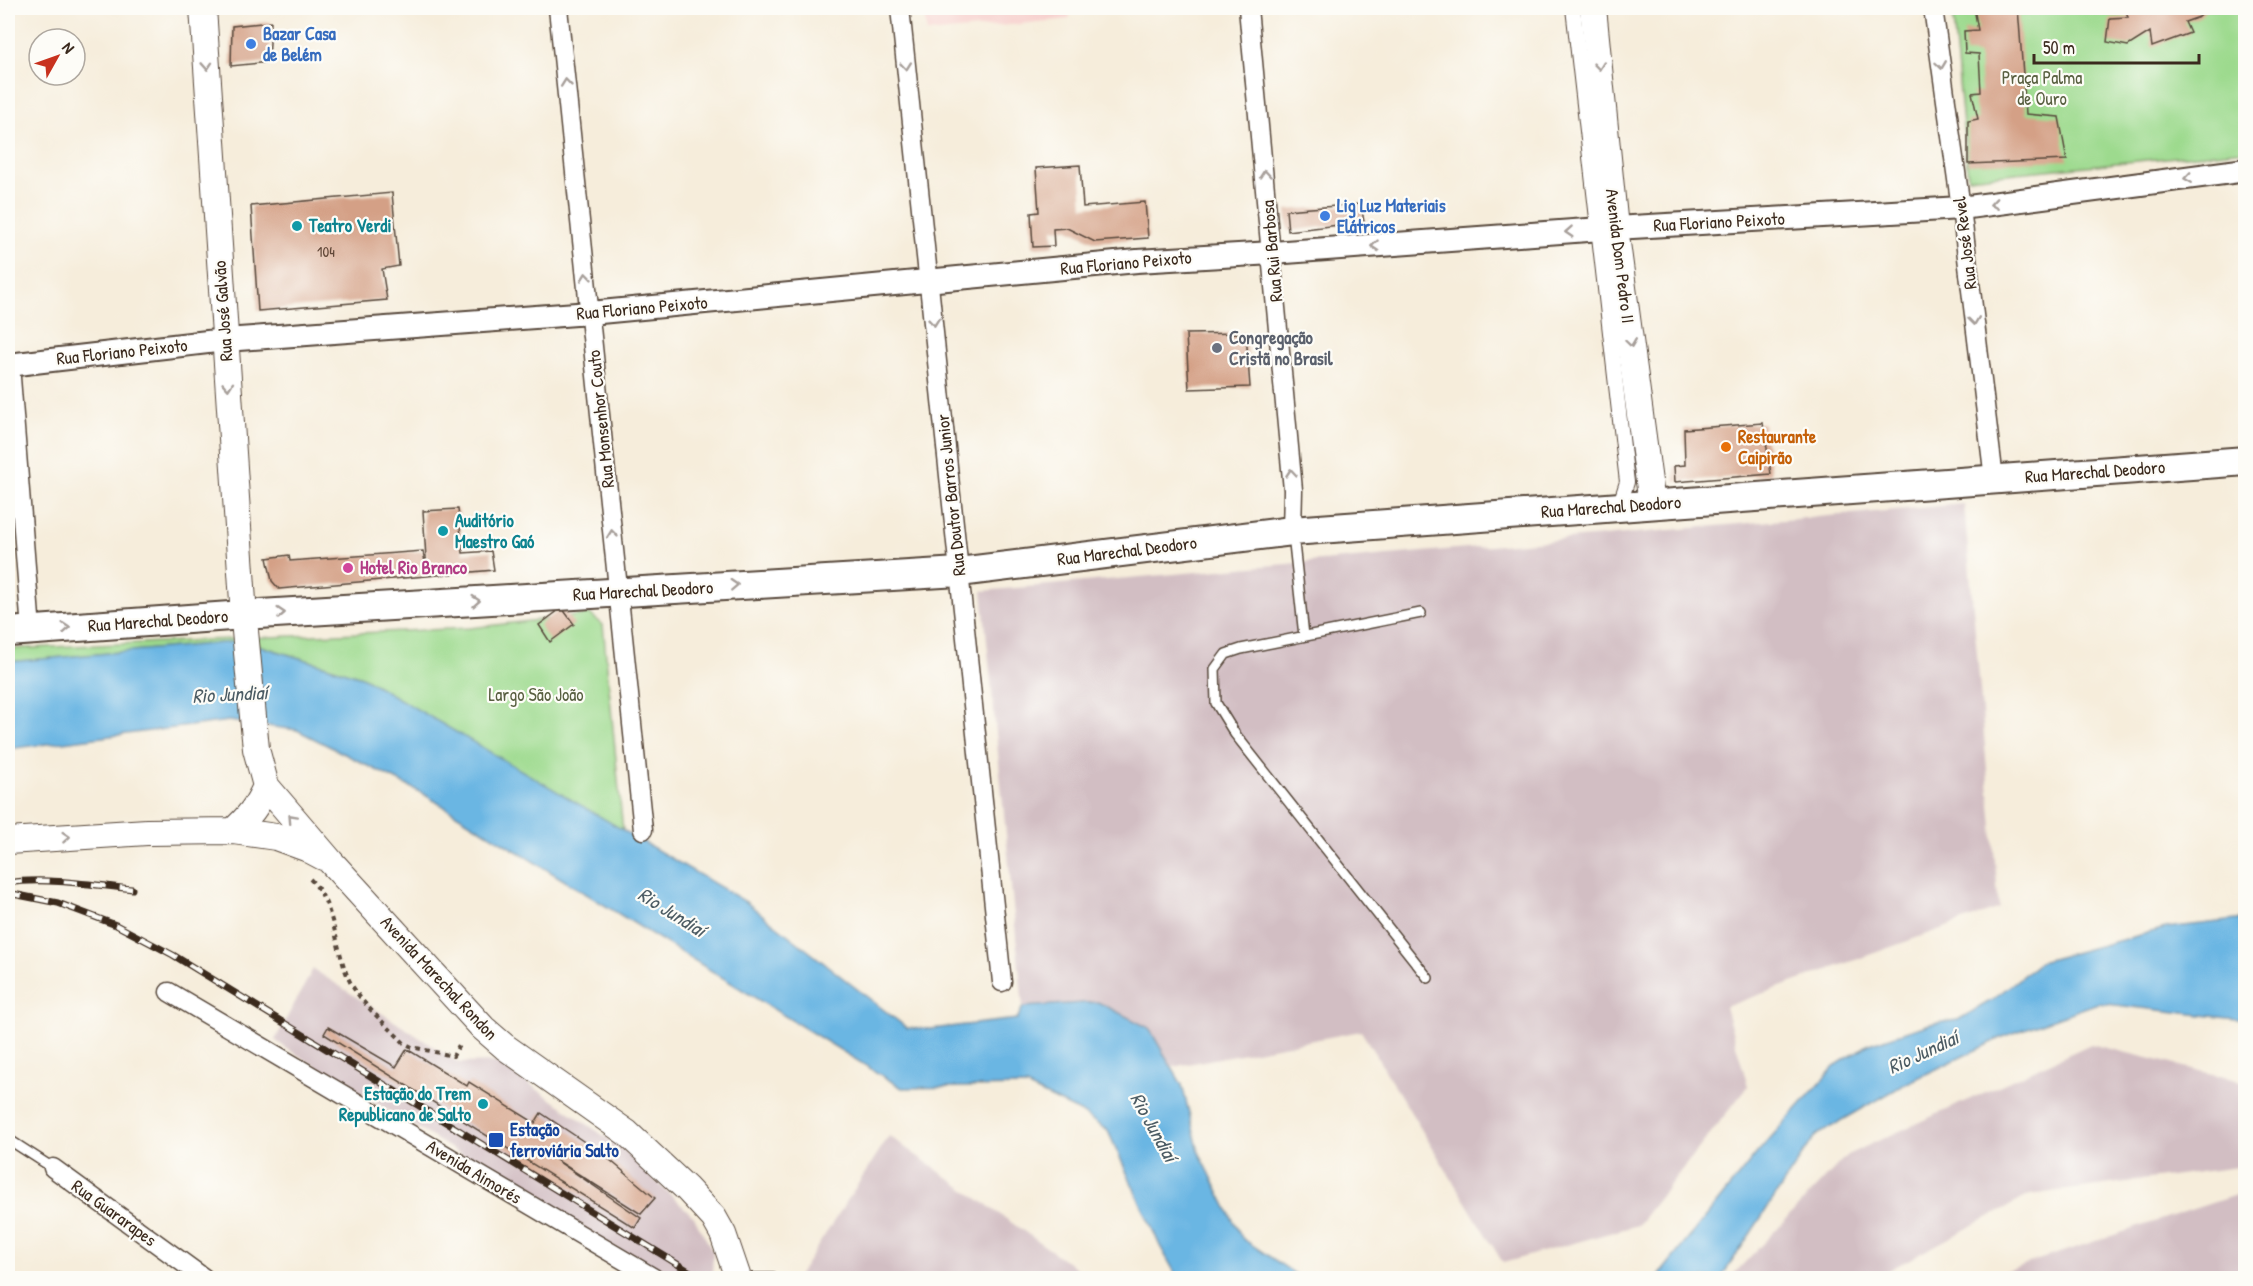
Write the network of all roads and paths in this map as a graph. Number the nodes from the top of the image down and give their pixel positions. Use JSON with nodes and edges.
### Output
{"nodes":[{"id":1,"x":208,"y":8,"type":"edge"},
{"id":2,"x":558,"y":8,"type":"edge"},
{"id":3,"x":900,"y":8,"type":"edge"},
{"id":4,"x":1248,"y":8,"type":"edge"},
{"id":5,"x":1573,"y":8,"type":"edge"},
{"id":6,"x":1593,"y":8,"type":"edge"},
{"id":7,"x":1933,"y":8,"type":"edge"},
{"id":8,"x":2246,"y":170,"type":"edge"},
{"id":9,"x":1960,"y":208,"type":"junction"},
{"id":10,"x":1607,"y":229,"type":"junction"},
{"id":11,"x":1272,"y":253,"type":"junction"},
{"id":12,"x":930,"y":282,"type":"junction"},
{"id":13,"x":590,"y":313,"type":"junction"},
{"id":14,"x":225,"y":340,"type":"junction"},
{"id":15,"x":9,"y":365,"type":"edge"},
{"id":16,"x":2246,"y":461,"type":"edge"},
{"id":17,"x":1994,"y":479,"type":"junction"},
{"id":18,"x":1652,"y":504,"type":"junction"},
{"id":19,"x":1619,"y":507,"type":"junction"},
{"id":20,"x":1292,"y":531,"type":"junction"},
{"id":21,"x":958,"y":572,"type":"junction"},
{"id":22,"x":618,"y":592,"type":"junction"},
{"id":23,"x":1421,"y":613,"type":"dead end"},
{"id":24,"x":245,"y":623,"type":"junction"},
{"id":25,"x":19,"y":631,"type":"edge"},
{"id":26,"x":1305,"y":636,"type":"junction"},
{"id":27,"x":266,"y":786,"type":"junction"},
{"id":28,"x":643,"y":830,"type":"dead end"},
{"id":29,"x":233,"y":831,"type":"junction"},
{"id":30,"x":8,"y":841,"type":"edge"},
{"id":31,"x":331,"y":862,"type":"junction"},
{"id":32,"x":306,"y":876,"type":"dead end"},
{"id":33,"x":1428,"y":978,"type":"dead end"},
{"id":34,"x":1002,"y":982,"type":"dead end"},
{"id":35,"x":169,"y":992,"type":"dead end"},
{"id":36,"x":459,"y":1045,"type":"dead end"},
{"id":37,"x":8,"y":1139,"type":"edge"},
{"id":38,"x":53,"y":1168,"type":"joint"},
{"id":39,"x":204,"y":1278,"type":"edge"},
{"id":40,"x":654,"y":1278,"type":"edge"},
{"id":41,"x":738,"y":1278,"type":"edge"},
{"id":42,"x":752,"y":1278,"type":"edge"},
{"id":43,"x":771,"y":1278,"type":"edge"}],
"edges":[{"from":1,"to":14,"type":"main road","name":"Rua José Galvão","one_way":true},
{"from":13,"to":2,"type":"street","name":"Rua Monsenhor Couto","one_way":true},
{"from":3,"to":12,"type":"street","name":"Rua Doutor Barros Junior","one_way":true},
{"from":11,"to":4,"type":"street","name":"Rua Rui Barbosa","one_way":true},
{"from":5,"to":10,"type":"street"},
{"from":6,"to":10,"type":"main road","name":"Avenida Dom Pedro II","one_way":true},
{"from":7,"to":9,"type":"street","name":"Rua José Revel","one_way":true},
{"from":8,"to":9,"type":"street","name":"Rua Floriano Peixoto","one_way":true},
{"from":9,"to":10,"type":"street","name":"Rua Floriano Peixoto"},
{"from":9,"to":17,"type":"street","name":"Rua José Revel","one_way":true},
{"from":10,"to":11,"type":"street","name":"Rua Floriano Peixoto","one_way":true},
{"from":10,"to":18,"type":"main road","name":"Avenida Dom Pedro II","one_way":true},
{"from":10,"to":19,"type":"street"},
{"from":11,"to":12,"type":"street","name":"Rua Floriano Peixoto"},
{"from":20,"to":11,"type":"street","name":"Rua Rui Barbosa","one_way":true},
{"from":12,"to":13,"type":"street","name":"Rua Floriano Peixoto"},
{"from":12,"to":21,"type":"street","name":"Rua Doutor Barros Junior","one_way":true},
{"from":13,"to":14,"type":"street","name":"Rua Floriano Peixoto"},
{"from":22,"to":13,"type":"street","name":"Rua Monsenhor Couto","one_way":true},
{"from":14,"to":15,"type":"street","name":"Rua Floriano Peixoto"},
{"from":14,"to":24,"type":"main road","name":"Rua José Galvão","one_way":true},
{"from":15,"to":25,"type":"street"},
{"from":16,"to":17,"type":"main road","name":"Rua Marechal Deodoro"},
{"from":17,"to":18,"type":"main road","name":"Rua Marechal Deodoro"},
{"from":18,"to":19,"type":"main road","name":"Rua Marechal Deodoro"},
{"from":19,"to":20,"type":"main road","name":"Rua Marechal Deodoro"},
{"from":20,"to":21,"type":"main road","name":"Rua Marechal Deodoro"},
{"from":20,"to":26,"type":"lane"},
{"from":22,"to":21,"type":"main road","name":"Rua Marechal Deodoro","one_way":true},
{"from":21,"to":34,"type":"street","name":"Rua Doutor Barros Junior"},
{"from":24,"to":22,"type":"main road","name":"Rua Marechal Deodoro","one_way":true},
{"from":22,"to":28,"type":"street","name":"Rua Monsenhor Couto"},
{"from":23,"to":26,"type":"lane"},
{"from":25,"to":24,"type":"main road","name":"Rua Marechal Deodoro","one_way":true},
{"from":24,"to":27,"type":"main road","name":"Avenida Marechal Rondon"},
{"from":26,"to":33,"type":"lane"},
{"from":27,"to":29,"type":"main road"},
{"from":31,"to":27,"type":"main road","name":"Avenida Marechal Rondon","one_way":true},
{"from":30,"to":29,"type":"main road","one_way":true},
{"from":29,"to":31,"type":"main road"},
{"from":31,"to":41,"type":"main road","name":"Avenida Marechal Rondon"},
{"from":32,"to":36,"type":"path"},
{"from":35,"to":40,"type":"street","name":"Avenida Aimorés"},
{"from":37,"to":38,"type":"lane"},
{"from":38,"to":39,"type":"street","name":"Rua Guararapes"},
{"from":42,"to":43,"type":"lane"}]}
